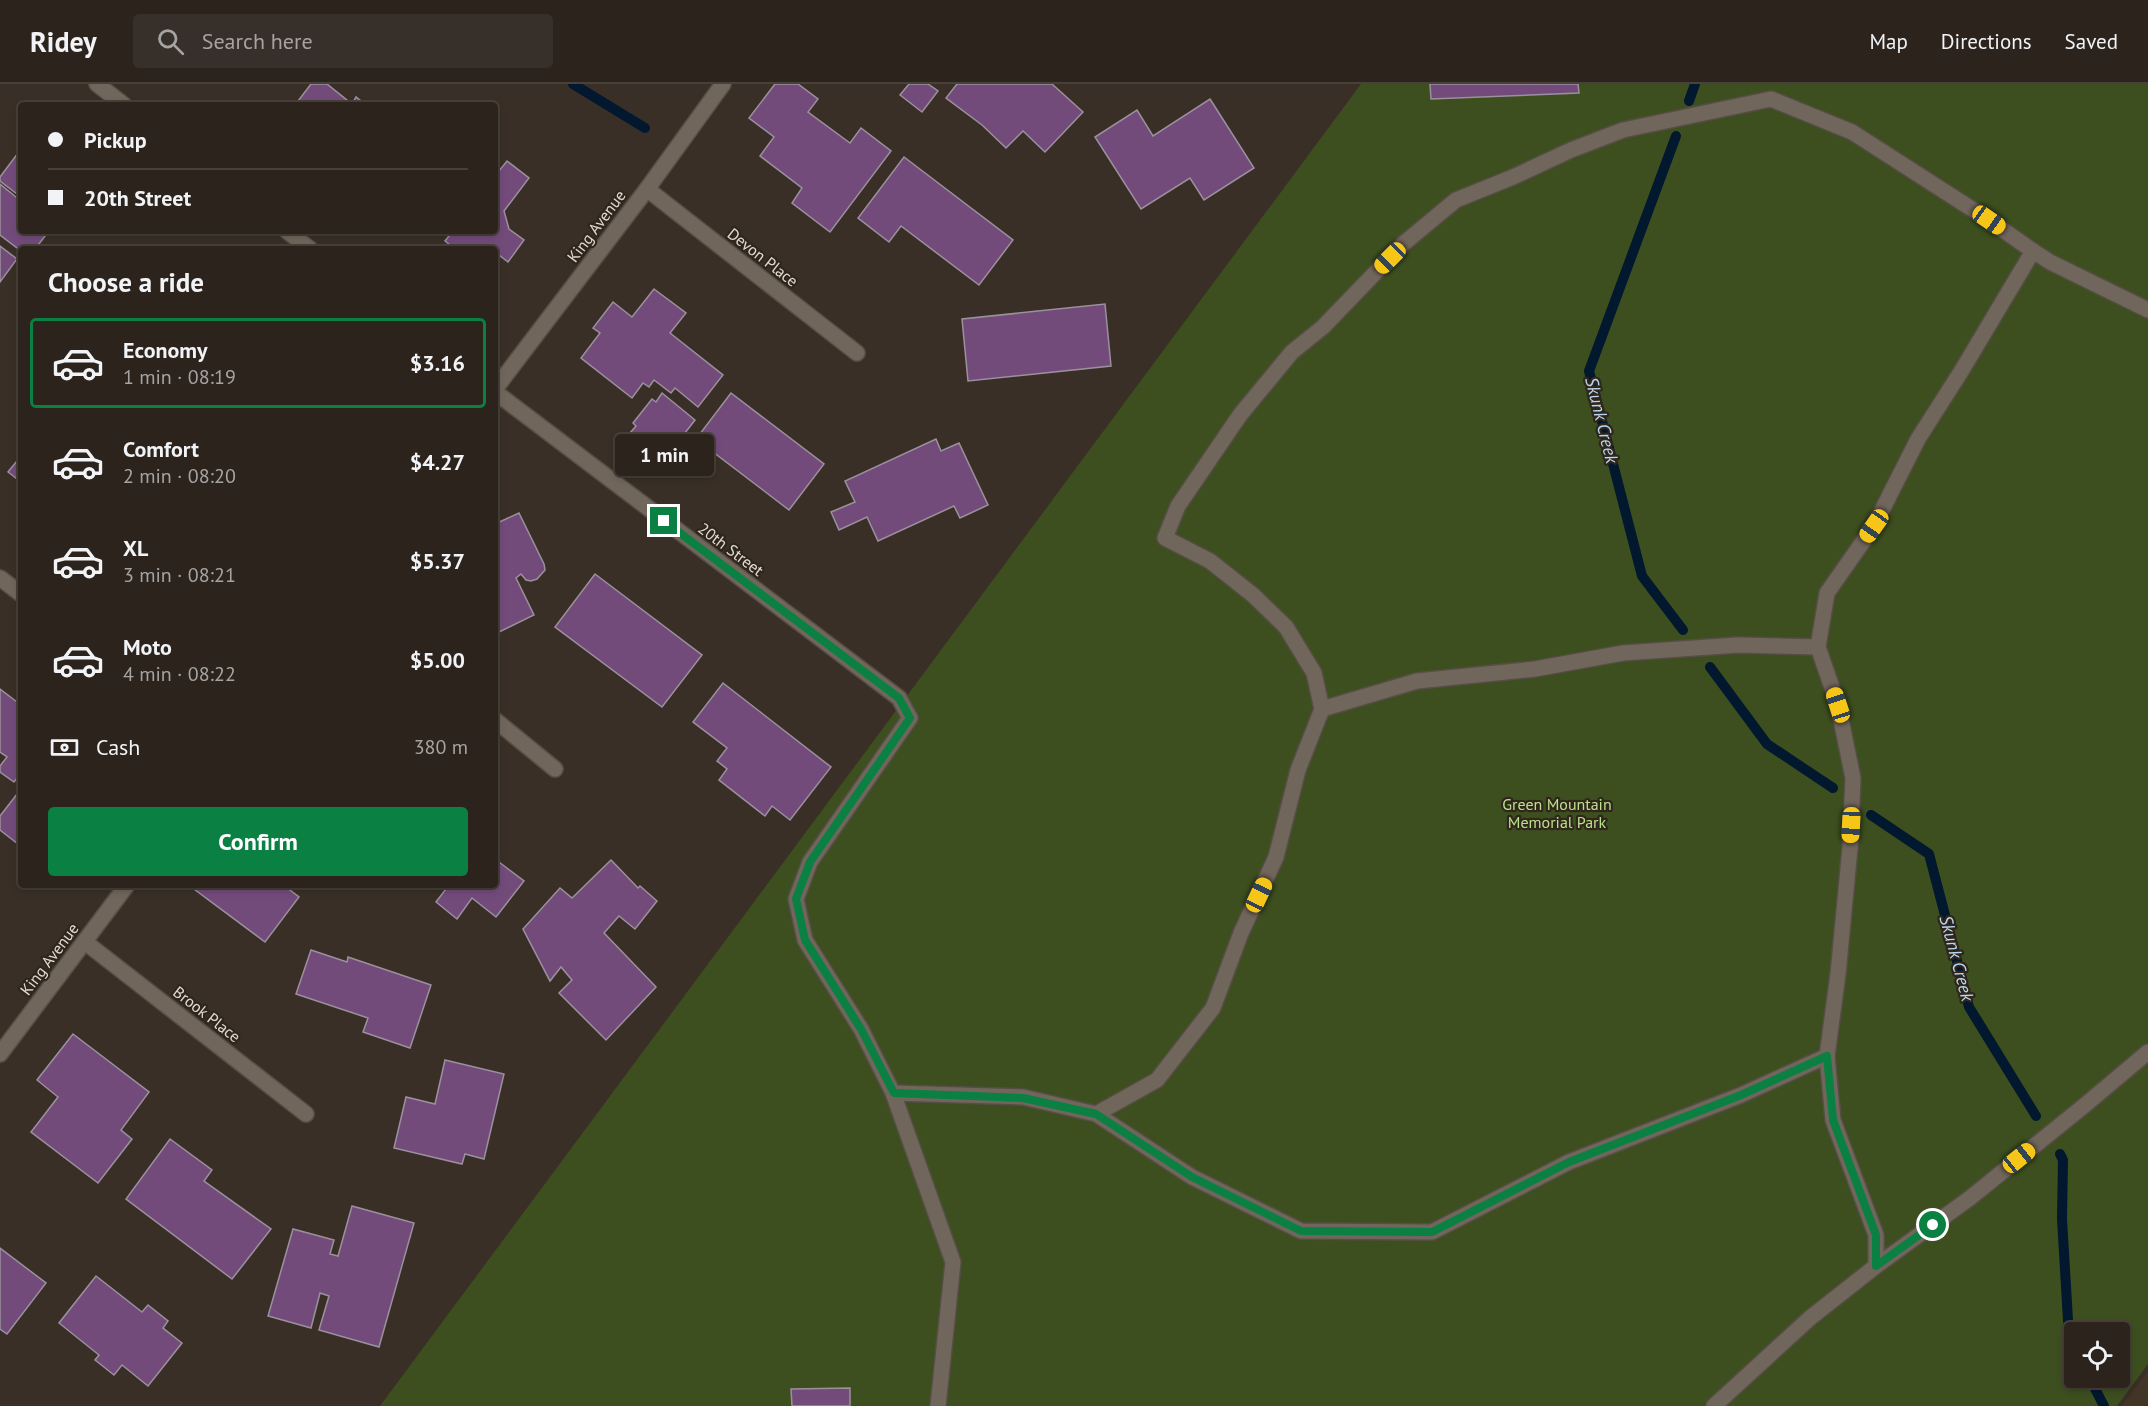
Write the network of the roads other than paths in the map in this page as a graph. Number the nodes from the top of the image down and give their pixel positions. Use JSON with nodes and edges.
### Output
{"nodes":[{"id":1,"x":97,"y":84,"type":"edge"},
{"id":2,"x":723,"y":84,"type":"edge"},
{"id":3,"x":120,"y":102,"type":"edge"},
{"id":4,"x":647,"y":189,"type":"junction"},
{"id":5,"x":291,"y":234,"type":"edge"},
{"id":6,"x":306,"y":246,"type":"edge"},
{"id":7,"x":2033,"y":251,"type":"junction"},
{"id":8,"x":2148,"y":310,"type":"edge"},
{"id":9,"x":857,"y":352,"type":"dead end"},
{"id":10,"x":498,"y":386,"type":"edge"},
{"id":11,"x":498,"y":392,"type":"edge"},
{"id":12,"x":0,"y":578,"type":"edge"},
{"id":13,"x":18,"y":592,"type":"edge"},
{"id":14,"x":1818,"y":647,"type":"junction"},
{"id":15,"x":1322,"y":709,"type":"junction"},
{"id":16,"x":498,"y":722,"type":"edge"},
{"id":17,"x":555,"y":769,"type":"dead end"},
{"id":18,"x":125,"y":888,"type":"edge"},
{"id":19,"x":86,"y":942,"type":"junction"},
{"id":20,"x":2148,"y":1052,"type":"edge"},
{"id":21,"x":0,"y":1054,"type":"edge"},
{"id":22,"x":1827,"y":1056,"type":"junction"},
{"id":23,"x":894,"y":1093,"type":"junction"},
{"id":24,"x":306,"y":1114,"type":"dead end"},
{"id":25,"x":1096,"y":1114,"type":"junction"},
{"id":26,"x":1876,"y":1266,"type":"junction"},
{"id":27,"x":938,"y":1406,"type":"edge"},
{"id":28,"x":1714,"y":1406,"type":"edge"}],
"edges":[{"from":1,"to":3,"type":"street"},
{"from":2,"to":4,"type":"street","name":"King Avenue"},
{"from":4,"to":9,"type":"street","name":"Devon Place"},
{"from":4,"to":10,"type":"street","name":"King Avenue"},
{"from":5,"to":6,"type":"street"},
{"from":7,"to":8,"type":"street"},
{"from":7,"to":14,"type":"street"},
{"from":7,"to":15,"type":"street"},
{"from":11,"to":23,"type":"street","name":"20th Street"},
{"from":12,"to":13,"type":"street"},
{"from":14,"to":15,"type":"street"},
{"from":14,"to":22,"type":"street"},
{"from":15,"to":25,"type":"street"},
{"from":16,"to":17,"type":"street"},
{"from":18,"to":19,"type":"street","name":"King Avenue"},
{"from":19,"to":21,"type":"street","name":"King Avenue"},
{"from":19,"to":24,"type":"street","name":"Brook Place"},
{"from":20,"to":26,"type":"street"},
{"from":22,"to":25,"type":"street"},
{"from":22,"to":26,"type":"street"},
{"from":23,"to":25,"type":"street"},
{"from":23,"to":27,"type":"street"},
{"from":26,"to":28,"type":"street"}]}
